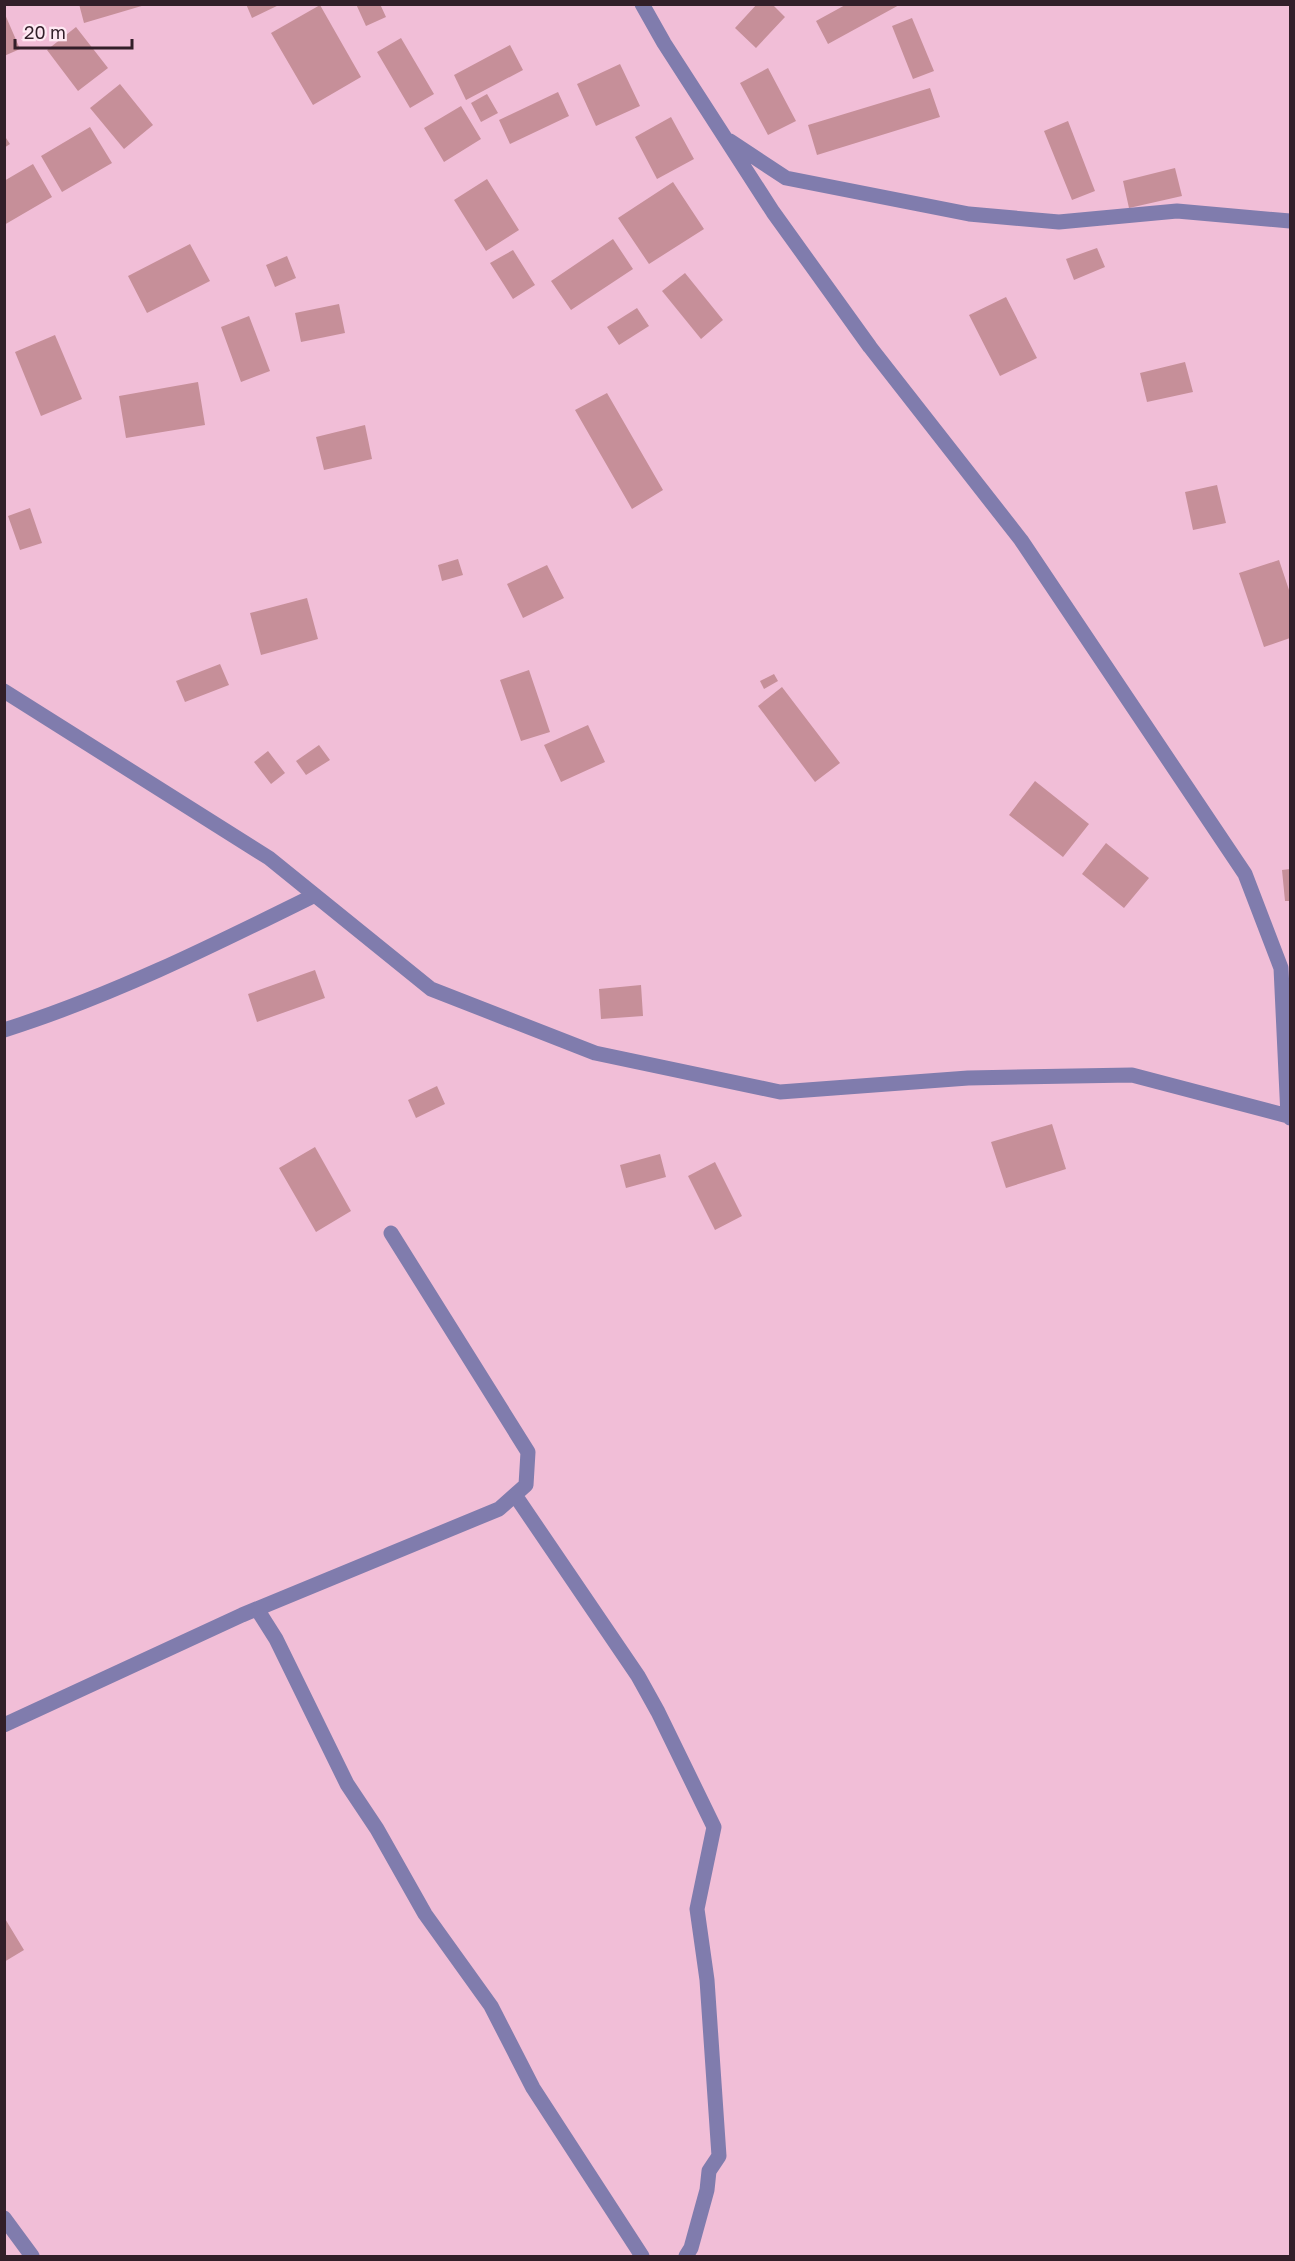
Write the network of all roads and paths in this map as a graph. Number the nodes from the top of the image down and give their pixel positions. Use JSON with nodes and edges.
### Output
{"nodes":[{"id":1,"x":642,"y":4,"type":"edge"},
{"id":2,"x":725,"y":138,"type":"junction"},
{"id":3,"x":1290,"y":221,"type":"edge"},
{"id":4,"x":4,"y":691,"type":"edge"},
{"id":5,"x":315,"y":894,"type":"junction"},
{"id":6,"x":4,"y":1030,"type":"edge"},
{"id":7,"x":1289,"y":1117,"type":"edge"},
{"id":8,"x":391,"y":1233,"type":"dead end"},
{"id":9,"x":515,"y":1495,"type":"junction"},
{"id":10,"x":257,"y":1609,"type":"junction"},
{"id":11,"x":4,"y":1725,"type":"edge"},
{"id":12,"x":4,"y":2218,"type":"edge"},
{"id":13,"x":32,"y":2256,"type":"edge"},
{"id":14,"x":642,"y":2256,"type":"edge"},
{"id":15,"x":686,"y":2256,"type":"edge"}],
"edges":[{"from":1,"to":2,"type":"street"},
{"from":2,"to":3,"type":"street"},
{"from":2,"to":7,"type":"street"},
{"from":4,"to":5,"type":"street"},
{"from":5,"to":6,"type":"street"},
{"from":5,"to":7,"type":"street"},
{"from":8,"to":9,"type":"street"},
{"from":9,"to":10,"type":"street"},
{"from":9,"to":15,"type":"street"},
{"from":10,"to":11,"type":"street"},
{"from":10,"to":14,"type":"street"},
{"from":12,"to":13,"type":"street"}]}
